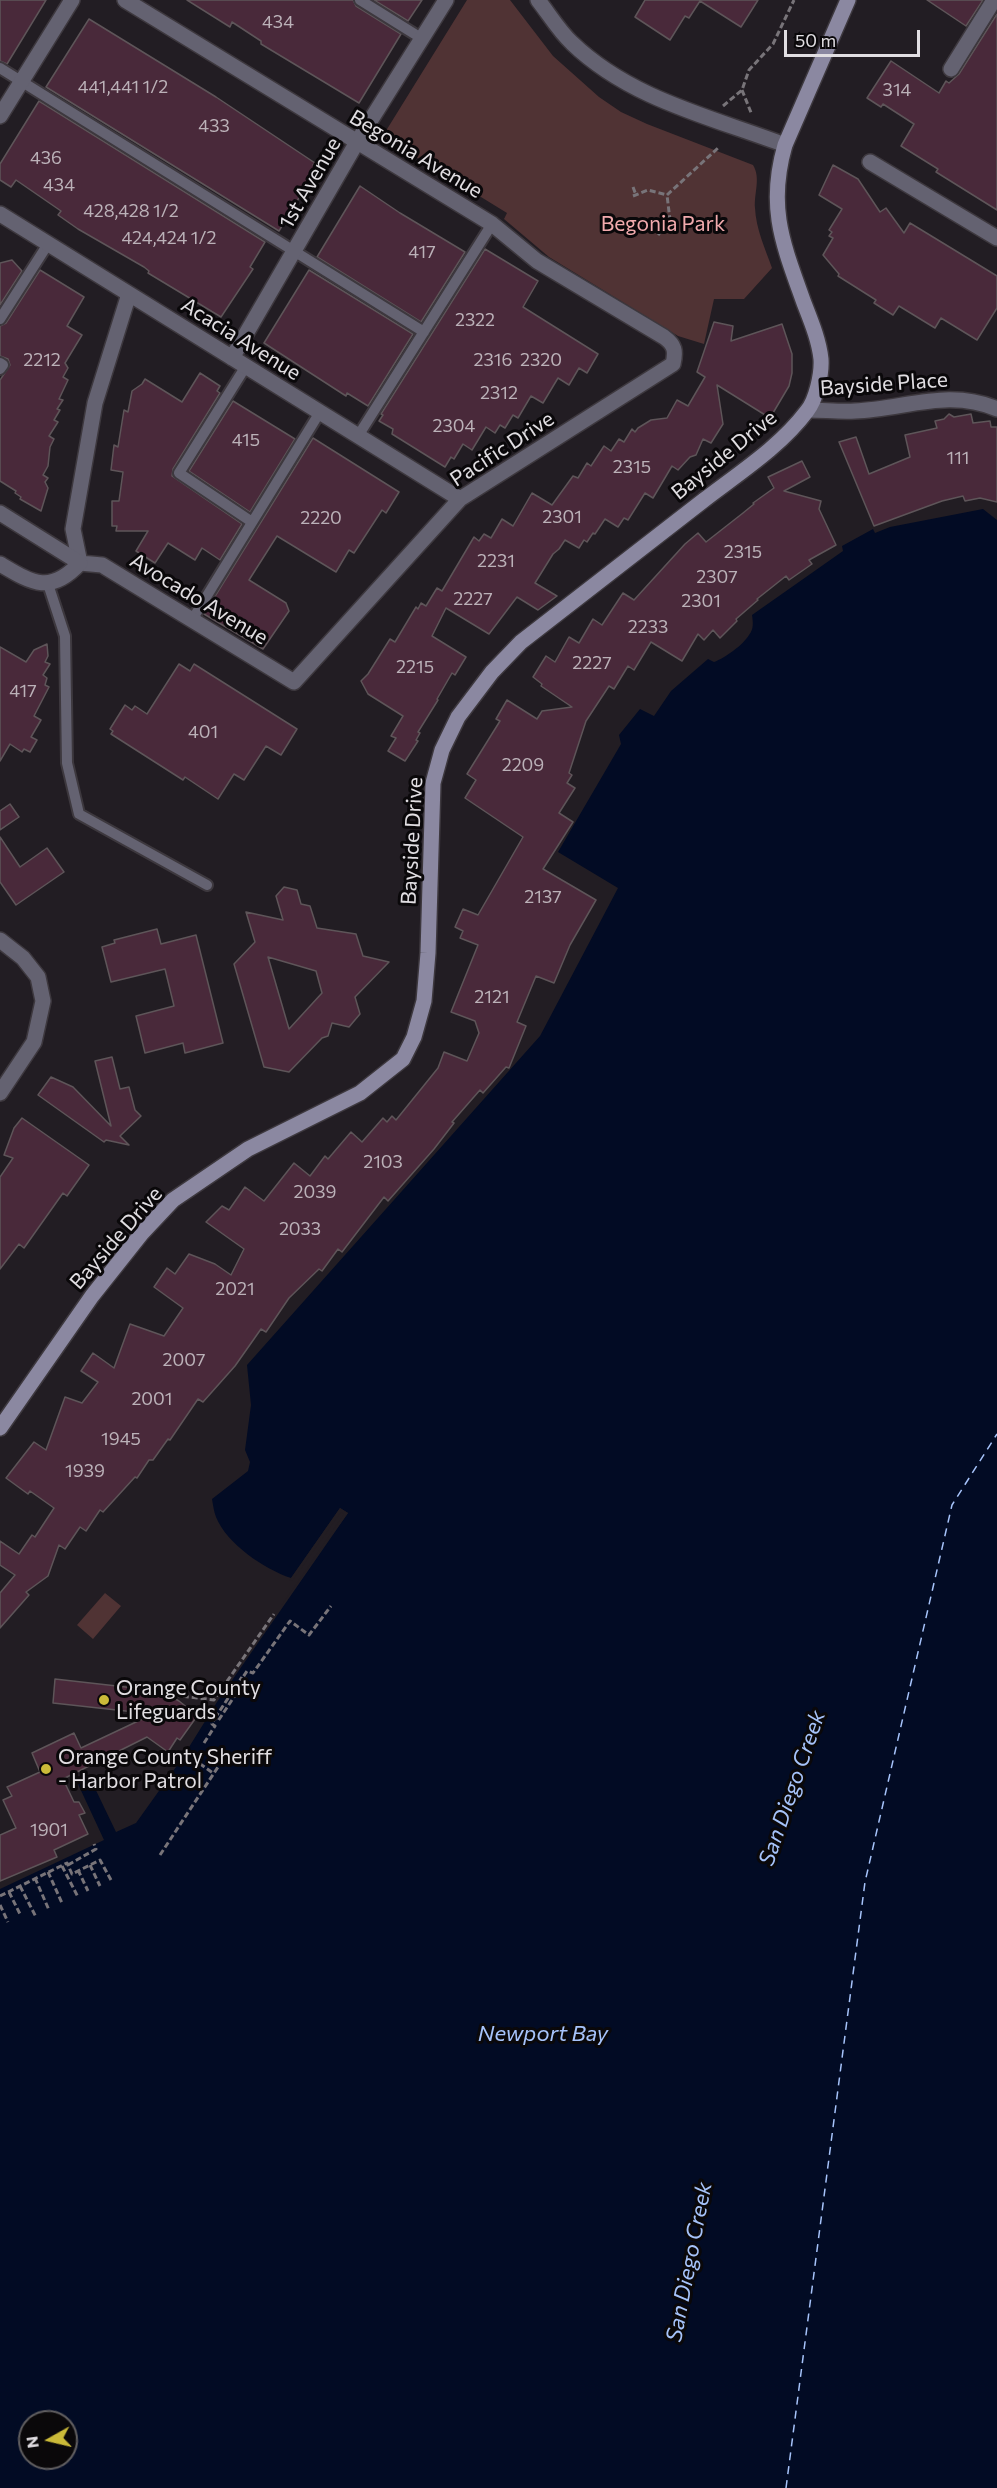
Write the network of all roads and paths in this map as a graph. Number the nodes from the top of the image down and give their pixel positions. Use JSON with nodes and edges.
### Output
{"nodes":[{"id":1,"x":72,"y":0,"type":"edge"},
{"id":2,"x":125,"y":0,"type":"edge"},
{"id":3,"x":360,"y":0,"type":"edge"},
{"id":4,"x":446,"y":0,"type":"edge"},
{"id":5,"x":538,"y":0,"type":"edge"},
{"id":6,"x":794,"y":0,"type":"edge"},
{"id":7,"x":848,"y":0,"type":"edge"},
{"id":8,"x":856,"y":0,"type":"edge"},
{"id":9,"x":994,"y":0,"type":"edge"},
{"id":10,"x":841,"y":15,"type":"junction"},
{"id":11,"x":421,"y":38,"type":"junction"},
{"id":12,"x":0,"y":68,"type":"edge"},
{"id":13,"x":951,"y":69,"type":"dead end"},
{"id":14,"x":22,"y":81,"type":"junction"},
{"id":15,"x":742,"y":90,"type":"junction"},
{"id":16,"x":721,"y":107,"type":"dead end"},
{"id":17,"x":0,"y":116,"type":"edge"},
{"id":18,"x":761,"y":136,"type":"junction"},
{"id":19,"x":357,"y":142,"type":"junction"},
{"id":20,"x":785,"y":145,"type":"junction"},
{"id":21,"x":718,"y":148,"type":"dead end"},
{"id":22,"x":870,"y":162,"type":"dead end"},
{"id":23,"x":633,"y":187,"type":"dead end"},
{"id":24,"x":667,"y":195,"type":"junction"},
{"id":25,"x":0,"y":214,"type":"edge"},
{"id":26,"x":492,"y":224,"type":"junction"},
{"id":27,"x":658,"y":234,"type":"dead end"},
{"id":28,"x":997,"y":238,"type":"edge"},
{"id":29,"x":48,"y":244,"type":"junction"},
{"id":30,"x":295,"y":250,"type":"junction"},
{"id":31,"x":129,"y":294,"type":"junction"},
{"id":32,"x":0,"y":319,"type":"edge"},
{"id":33,"x":424,"y":332,"type":"junction"},
{"id":34,"x":676,"y":352,"type":"joint"},
{"id":35,"x":232,"y":358,"type":"junction"},
{"id":36,"x":0,"y":363,"type":"edge"},
{"id":37,"x":246,"y":366,"type":"junction"},
{"id":38,"x":0,"y":369,"type":"edge"},
{"id":39,"x":997,"y":409,"type":"edge"},
{"id":40,"x":809,"y":410,"type":"junction"},
{"id":41,"x":320,"y":412,"type":"junction"},
{"id":42,"x":358,"y":436,"type":"junction"},
{"id":43,"x":460,"y":499,"type":"junction"},
{"id":44,"x":0,"y":513,"type":"edge"},
{"id":45,"x":252,"y":522,"type":"junction"},
{"id":46,"x":80,"y":563,"type":"junction"},
{"id":47,"x":0,"y":564,"type":"edge"},
{"id":48,"x":48,"y":584,"type":"junction"},
{"id":49,"x":192,"y":620,"type":"junction"},
{"id":50,"x":294,"y":681,"type":"joint"},
{"id":51,"x":207,"y":885,"type":"dead end"},
{"id":52,"x":0,"y":940,"type":"edge"},
{"id":53,"x":0,"y":1093,"type":"edge"},
{"id":54,"x":0,"y":1428,"type":"edge"},
{"id":55,"x":331,"y":1606,"type":"dead end"},
{"id":56,"x":274,"y":1614,"type":"dead end"},
{"id":57,"x":243,"y":1677,"type":"junction"},
{"id":58,"x":156,"y":1693,"type":"dead end"},
{"id":59,"x":219,"y":1694,"type":"junction"},
{"id":60,"x":226,"y":1700,"type":"junction"},
{"id":61,"x":215,"y":1718,"type":"junction"},
{"id":62,"x":204,"y":1743,"type":"dead end"},
{"id":63,"x":185,"y":1753,"type":"dead end"},
{"id":64,"x":218,"y":1767,"type":"dead end"},
{"id":65,"x":214,"y":1773,"type":"junction"},
{"id":66,"x":94,"y":1844,"type":"dead end"},
{"id":67,"x":160,"y":1855,"type":"dead end"},
{"id":68,"x":68,"y":1865,"type":"junction"},
{"id":69,"x":90,"y":1865,"type":"junction"},
{"id":70,"x":62,"y":1866,"type":"junction"},
{"id":71,"x":78,"y":1870,"type":"junction"},
{"id":72,"x":48,"y":1872,"type":"junction"},
{"id":73,"x":35,"y":1878,"type":"junction"},
{"id":74,"x":111,"y":1880,"type":"dead end"},
{"id":75,"x":20,"y":1886,"type":"junction"},
{"id":76,"x":100,"y":1886,"type":"dead end"},
{"id":77,"x":88,"y":1891,"type":"dead end"},
{"id":78,"x":9,"y":1892,"type":"junction"},
{"id":79,"x":0,"y":1896,"type":"edge"},
{"id":80,"x":78,"y":1897,"type":"dead end"},
{"id":81,"x":62,"y":1903,"type":"dead end"},
{"id":82,"x":0,"y":1905,"type":"edge"},
{"id":83,"x":49,"y":1910,"type":"dead end"},
{"id":84,"x":21,"y":1916,"type":"dead end"},
{"id":85,"x":36,"y":1917,"type":"dead end"},
{"id":86,"x":8,"y":1922,"type":"dead end"}],
"edges":[{"from":1,"to":14,"type":"street"},
{"from":2,"to":19,"type":"street","name":"Begonia Avenue"},
{"from":3,"to":11,"type":"lane"},
{"from":4,"to":11,"type":"street","name":"1st Avenue"},
{"from":5,"to":18,"type":"street"},
{"from":6,"to":15,"type":"path"},
{"from":7,"to":10,"type":"main road","name":"Bayside Drive"},
{"from":8,"to":10,"type":"main road"},
{"from":9,"to":13,"type":"street"},
{"from":10,"to":20,"type":"main road","name":"Bayside Drive"},
{"from":11,"to":19,"type":"street","name":"1st Avenue"},
{"from":12,"to":14,"type":"lane"},
{"from":14,"to":17,"type":"street"},
{"from":14,"to":30,"type":"lane"},
{"from":15,"to":16,"type":"path"},
{"from":15,"to":18,"type":"path"},
{"from":18,"to":20,"type":"street"},
{"from":19,"to":26,"type":"street","name":"Begonia Avenue"},
{"from":19,"to":30,"type":"street","name":"1st Avenue"},
{"from":20,"to":40,"type":"main road","name":"Bayside Drive"},
{"from":21,"to":24,"type":"path"},
{"from":22,"to":28,"type":"street"},
{"from":23,"to":24,"type":"path"},
{"from":24,"to":27,"type":"path"},
{"from":25,"to":29,"type":"street","name":"Acacia Avenue"},
{"from":26,"to":33,"type":"lane"},
{"from":26,"to":34,"type":"street","name":"Begonia Avenue"},
{"from":29,"to":31,"type":"street","name":"Acacia Avenue"},
{"from":29,"to":32,"type":"lane"},
{"from":30,"to":33,"type":"lane"},
{"from":30,"to":35,"type":"street","name":"1st Avenue"},
{"from":31,"to":35,"type":"street","name":"Acacia Avenue"},
{"from":31,"to":46,"type":"street"},
{"from":33,"to":42,"type":"lane"},
{"from":34,"to":43,"type":"street","name":"Pacific Drive"},
{"from":35,"to":37,"type":"street","name":"Acacia Avenue"},
{"from":36,"to":38,"type":"lane"},
{"from":37,"to":41,"type":"street","name":"Acacia Avenue"},
{"from":37,"to":45,"type":"lane"},
{"from":39,"to":40,"type":"street","name":"Bayside Place"},
{"from":40,"to":54,"type":"main road","name":"Bayside Drive"},
{"from":41,"to":42,"type":"street","name":"Acacia Avenue"},
{"from":41,"to":45,"type":"lane"},
{"from":42,"to":43,"type":"street","name":"Acacia Avenue"},
{"from":43,"to":50,"type":"street","name":"Pacific Drive"},
{"from":44,"to":46,"type":"street","name":"Avocado Avenue"},
{"from":45,"to":49,"type":"lane"},
{"from":46,"to":48,"type":"street"},
{"from":46,"to":49,"type":"street","name":"Avocado Avenue"},
{"from":47,"to":48,"type":"street"},
{"from":48,"to":51,"type":"lane"},
{"from":49,"to":50,"type":"street","name":"Avocado Avenue"},
{"from":52,"to":53,"type":"street"},
{"from":55,"to":57,"type":"path"},
{"from":56,"to":59,"type":"path"},
{"from":57,"to":60,"type":"path"},
{"from":57,"to":61,"type":"path"},
{"from":58,"to":59,"type":"path"},
{"from":59,"to":60,"type":"path"},
{"from":60,"to":61,"type":"path"},
{"from":61,"to":62,"type":"path"},
{"from":63,"to":65,"type":"path"},
{"from":64,"to":65,"type":"path"},
{"from":65,"to":67,"type":"path"},
{"from":66,"to":68,"type":"path"},
{"from":68,"to":70,"type":"path"},
{"from":68,"to":71,"type":"path"},
{"from":69,"to":71,"type":"path"},
{"from":69,"to":74,"type":"path"},
{"from":69,"to":76,"type":"path"},
{"from":70,"to":72,"type":"path"},
{"from":70,"to":80,"type":"path"},
{"from":71,"to":77,"type":"path"},
{"from":72,"to":73,"type":"path"},
{"from":72,"to":81,"type":"path"},
{"from":73,"to":75,"type":"path"},
{"from":73,"to":83,"type":"path"},
{"from":75,"to":78,"type":"path"},
{"from":75,"to":85,"type":"path"},
{"from":78,"to":79,"type":"path"},
{"from":78,"to":84,"type":"path"},
{"from":82,"to":86,"type":"path"}]}
